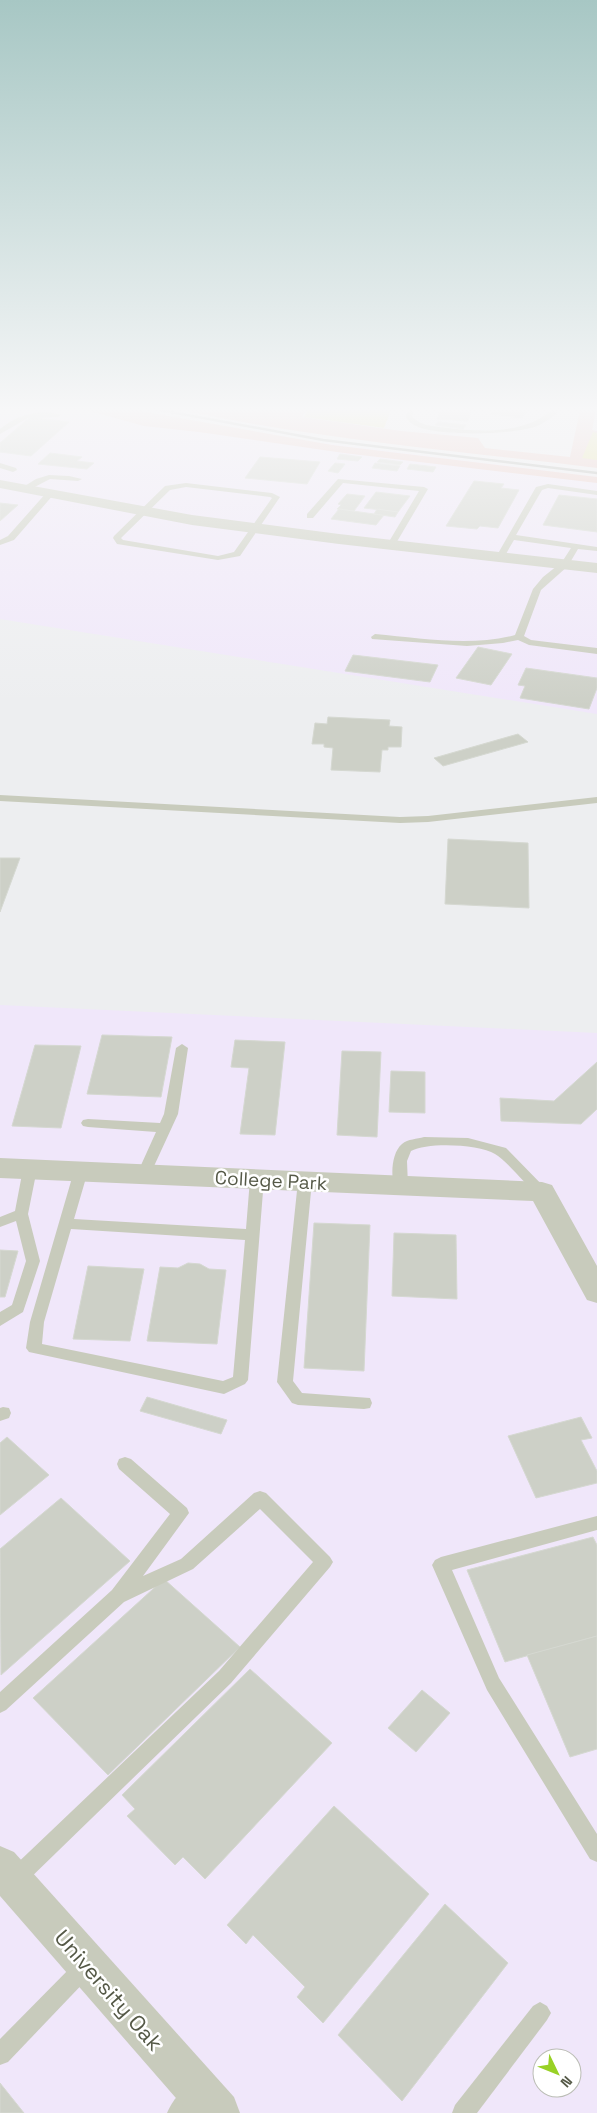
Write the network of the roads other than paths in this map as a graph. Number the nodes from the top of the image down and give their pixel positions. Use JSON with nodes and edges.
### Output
{"nodes":[{"id":1,"x":37,"y":509,"type":"edge"},
{"id":2,"x":132,"y":509,"type":"edge"},
{"id":3,"x":147,"y":509,"type":"edge"},
{"id":4,"x":269,"y":509,"type":"edge"},
{"id":5,"x":317,"y":509,"type":"edge"},
{"id":6,"x":413,"y":509,"type":"edge"},
{"id":7,"x":528,"y":509,"type":"edge"},
{"id":8,"x":145,"y":511,"type":"junction"},
{"id":9,"x":310,"y":516,"type":"dead end"},
{"id":10,"x":256,"y":528,"type":"junction"},
{"id":11,"x":512,"y":537,"type":"junction"},
{"id":12,"x":0,"y":543,"type":"edge"},
{"id":13,"x":392,"y":545,"type":"junction"},
{"id":14,"x":576,"y":546,"type":"junction"},
{"id":15,"x":597,"y":549,"type":"edge"},
{"id":16,"x":500,"y":557,"type":"junction"},
{"id":17,"x":565,"y":564,"type":"junction"},
{"id":18,"x":597,"y":568,"type":"edge"},
{"id":19,"x":375,"y":637,"type":"dead end"},
{"id":20,"x":519,"y":637,"type":"junction"},
{"id":21,"x":597,"y":651,"type":"edge"},
{"id":22,"x":0,"y":798,"type":"edge"},
{"id":23,"x":597,"y":800,"type":"edge"},
{"id":24,"x":182,"y":1048,"type":"dead end"},
{"id":25,"x":88,"y":1122,"type":"dead end"},
{"id":26,"x":163,"y":1128,"type":"junction"},
{"id":27,"x":0,"y":1168,"type":"edge"},
{"id":28,"x":30,"y":1169,"type":"junction"},
{"id":29,"x":81,"y":1171,"type":"junction"},
{"id":30,"x":144,"y":1174,"type":"junction"},
{"id":31,"x":257,"y":1179,"type":"junction"},
{"id":32,"x":305,"y":1182,"type":"junction"},
{"id":33,"x":401,"y":1186,"type":"junction"},
{"id":34,"x":542,"y":1192,"type":"junction"},
{"id":35,"x":21,"y":1214,"type":"junction"},
{"id":36,"x":0,"y":1222,"type":"edge"},
{"id":37,"x":65,"y":1224,"type":"junction"},
{"id":38,"x":252,"y":1235,"type":"junction"},
{"id":39,"x":597,"y":1292,"type":"edge"},
{"id":40,"x":0,"y":1320,"type":"edge"},
{"id":41,"x":364,"y":1403,"type":"dead end"},
{"id":42,"x":125,"y":1464,"type":"dead end"},
{"id":43,"x":597,"y":1523,"type":"edge"},
{"id":44,"x":118,"y":1596,"type":"junction"},
{"id":45,"x":0,"y":1704,"type":"edge"},
{"id":46,"x":597,"y":1852,"type":"edge"},
{"id":47,"x":6,"y":1873,"type":"edge"},
{"id":48,"x":87,"y":1964,"type":"junction"},
{"id":49,"x":540,"y":2013,"type":"dead end"},
{"id":50,"x":0,"y":2054,"type":"edge"},
{"id":51,"x":198,"y":2105,"type":"edge"},
{"id":52,"x":463,"y":2113,"type":"edge"}],
"edges":[{"from":1,"to":12,"type":"lane"},
{"from":2,"to":8,"type":"street"},
{"from":3,"to":8,"type":"lane"},
{"from":4,"to":10,"type":"lane"},
{"from":5,"to":9,"type":"lane"},
{"from":6,"to":13,"type":"lane"},
{"from":7,"to":11,"type":"lane"},
{"from":8,"to":10,"type":"street"},
{"from":8,"to":10,"type":"lane"},
{"from":10,"to":13,"type":"street"},
{"from":11,"to":14,"type":"lane"},
{"from":11,"to":16,"type":"lane"},
{"from":13,"to":16,"type":"street"},
{"from":14,"to":15,"type":"lane"},
{"from":14,"to":17,"type":"lane"},
{"from":16,"to":17,"type":"street"},
{"from":17,"to":18,"type":"street"},
{"from":17,"to":20,"type":"lane"},
{"from":19,"to":20,"type":"lane"},
{"from":20,"to":21,"type":"lane"},
{"from":22,"to":23,"type":"lane"},
{"from":24,"to":26,"type":"lane"},
{"from":25,"to":26,"type":"lane"},
{"from":26,"to":30,"type":"lane"},
{"from":27,"to":28,"type":"street","name":"College Park"},
{"from":28,"to":29,"type":"street","name":"College Park"},
{"from":28,"to":35,"type":"lane"},
{"from":29,"to":30,"type":"street","name":"College Park"},
{"from":29,"to":37,"type":"lane"},
{"from":30,"to":31,"type":"street","name":"College Park"},
{"from":31,"to":32,"type":"street","name":"College Park"},
{"from":31,"to":38,"type":"lane"},
{"from":32,"to":33,"type":"street","name":"College Park"},
{"from":32,"to":41,"type":"lane"},
{"from":33,"to":34,"type":"street","name":"College Park"},
{"from":33,"to":34,"type":"lane"},
{"from":34,"to":39,"type":"street"},
{"from":35,"to":36,"type":"lane"},
{"from":35,"to":40,"type":"lane"},
{"from":37,"to":38,"type":"lane"},
{"from":37,"to":38,"type":"lane"},
{"from":42,"to":44,"type":"lane"},
{"from":43,"to":46,"type":"lane"},
{"from":44,"to":45,"type":"lane"},
{"from":44,"to":47,"type":"lane"},
{"from":47,"to":48,"type":"street","name":"University Oak"},
{"from":48,"to":50,"type":"lane"},
{"from":48,"to":51,"type":"street","name":"University Oak"},
{"from":49,"to":52,"type":"lane"}]}
